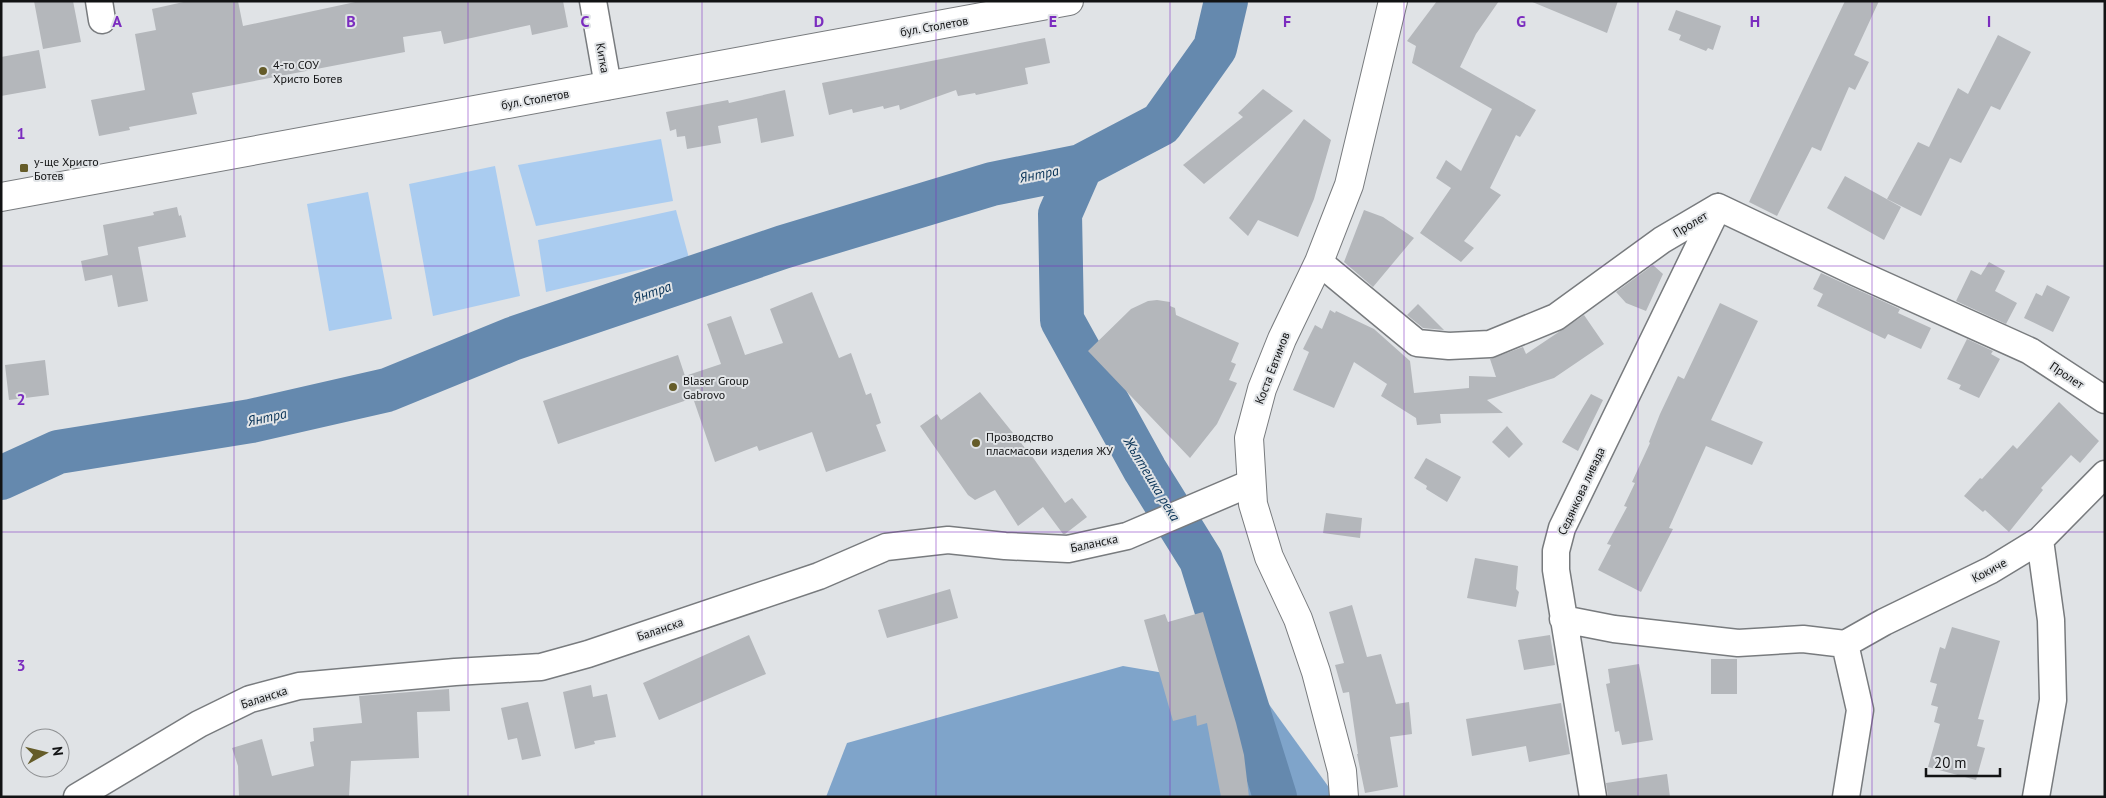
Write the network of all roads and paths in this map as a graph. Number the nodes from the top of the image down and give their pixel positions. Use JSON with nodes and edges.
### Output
{"nodes":[{"id":1,"x":593,"y":1,"type":"edge"},
{"id":2,"x":1069,"y":1,"type":"edge"},
{"id":3,"x":1394,"y":1,"type":"edge"},
{"id":4,"x":608,"y":86,"type":"junction"},
{"id":5,"x":1,"y":197,"type":"edge"},
{"id":6,"x":1718,"y":207,"type":"junction"},
{"id":7,"x":1319,"y":262,"type":"junction"},
{"id":8,"x":2105,"y":400,"type":"edge"},
{"id":9,"x":2105,"y":474,"type":"edge"},
{"id":10,"x":1250,"y":483,"type":"junction"},
{"id":11,"x":2040,"y":540,"type":"junction"},
{"id":12,"x":1562,"y":619,"type":"junction"},
{"id":13,"x":1845,"y":644,"type":"junction"},
{"id":14,"x":77,"y":797,"type":"edge"},
{"id":15,"x":1344,"y":797,"type":"edge"},
{"id":16,"x":1593,"y":797,"type":"edge"},
{"id":17,"x":1846,"y":797,"type":"edge"},
{"id":18,"x":2036,"y":797,"type":"edge"}],
"edges":[{"from":1,"to":4,"type":"street","name":"Китка"},
{"from":2,"to":4,"type":"main road","name":"бул. Столетов"},
{"from":3,"to":7,"type":"main road","name":"Коста Евтимов"},
{"from":4,"to":5,"type":"main road","name":"бул. Столетов"},
{"from":6,"to":7,"type":"street","name":"Пролет"},
{"from":6,"to":8,"type":"street","name":"Пролет"},
{"from":6,"to":12,"type":"street","name":"Седянкова ливада"},
{"from":7,"to":10,"type":"main road","name":"Коста Евтимов"},
{"from":9,"to":11,"type":"street"},
{"from":10,"to":14,"type":"street","name":"Баланска"},
{"from":10,"to":15,"type":"main road","name":"Коста Евтимов"},
{"from":11,"to":13,"type":"street","name":"Кокиче"},
{"from":11,"to":18,"type":"street"},
{"from":12,"to":13,"type":"street"},
{"from":12,"to":16,"type":"street","name":"Седянкова ливада"},
{"from":13,"to":17,"type":"street"}]}
